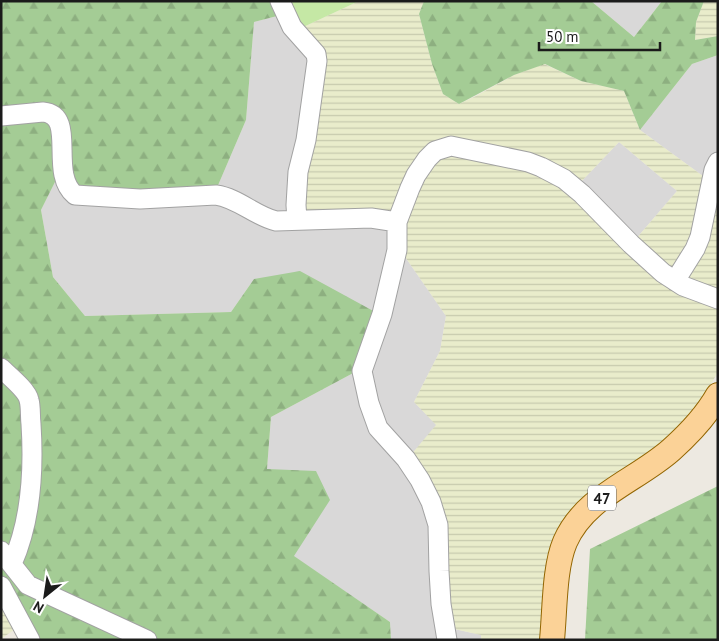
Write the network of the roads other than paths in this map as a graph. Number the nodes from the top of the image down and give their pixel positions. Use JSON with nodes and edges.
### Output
{"nodes":[{"id":1,"x":280,"y":1,"type":"edge"},
{"id":2,"x":1,"y":116,"type":"edge"},
{"id":3,"x":718,"y":162,"type":"edge"},
{"id":4,"x":297,"y":220,"type":"junction"},
{"id":5,"x":397,"y":222,"type":"junction"},
{"id":6,"x":675,"y":281,"type":"junction"},
{"id":7,"x":718,"y":300,"type":"edge"},
{"id":8,"x":1,"y":368,"type":"edge"},
{"id":9,"x":718,"y":395,"type":"edge"},
{"id":10,"x":7,"y":558,"type":"edge"},
{"id":11,"x":1,"y":586,"type":"edge"},
{"id":12,"x":30,"y":640,"type":"edge"},
{"id":13,"x":147,"y":640,"type":"edge"},
{"id":14,"x":447,"y":640,"type":"edge"},
{"id":15,"x":552,"y":640,"type":"edge"}],
"edges":[{"from":1,"to":4,"type":"street"},
{"from":2,"to":4,"type":"street"},
{"from":3,"to":6,"type":"street"},
{"from":4,"to":5,"type":"street"},
{"from":5,"to":6,"type":"street"},
{"from":5,"to":14,"type":"street"},
{"from":6,"to":7,"type":"street"},
{"from":8,"to":10,"type":"street"},
{"from":9,"to":15,"type":"main road","number":"47"},
{"from":10,"to":13,"type":"street"},
{"from":11,"to":12,"type":"street"}]}
